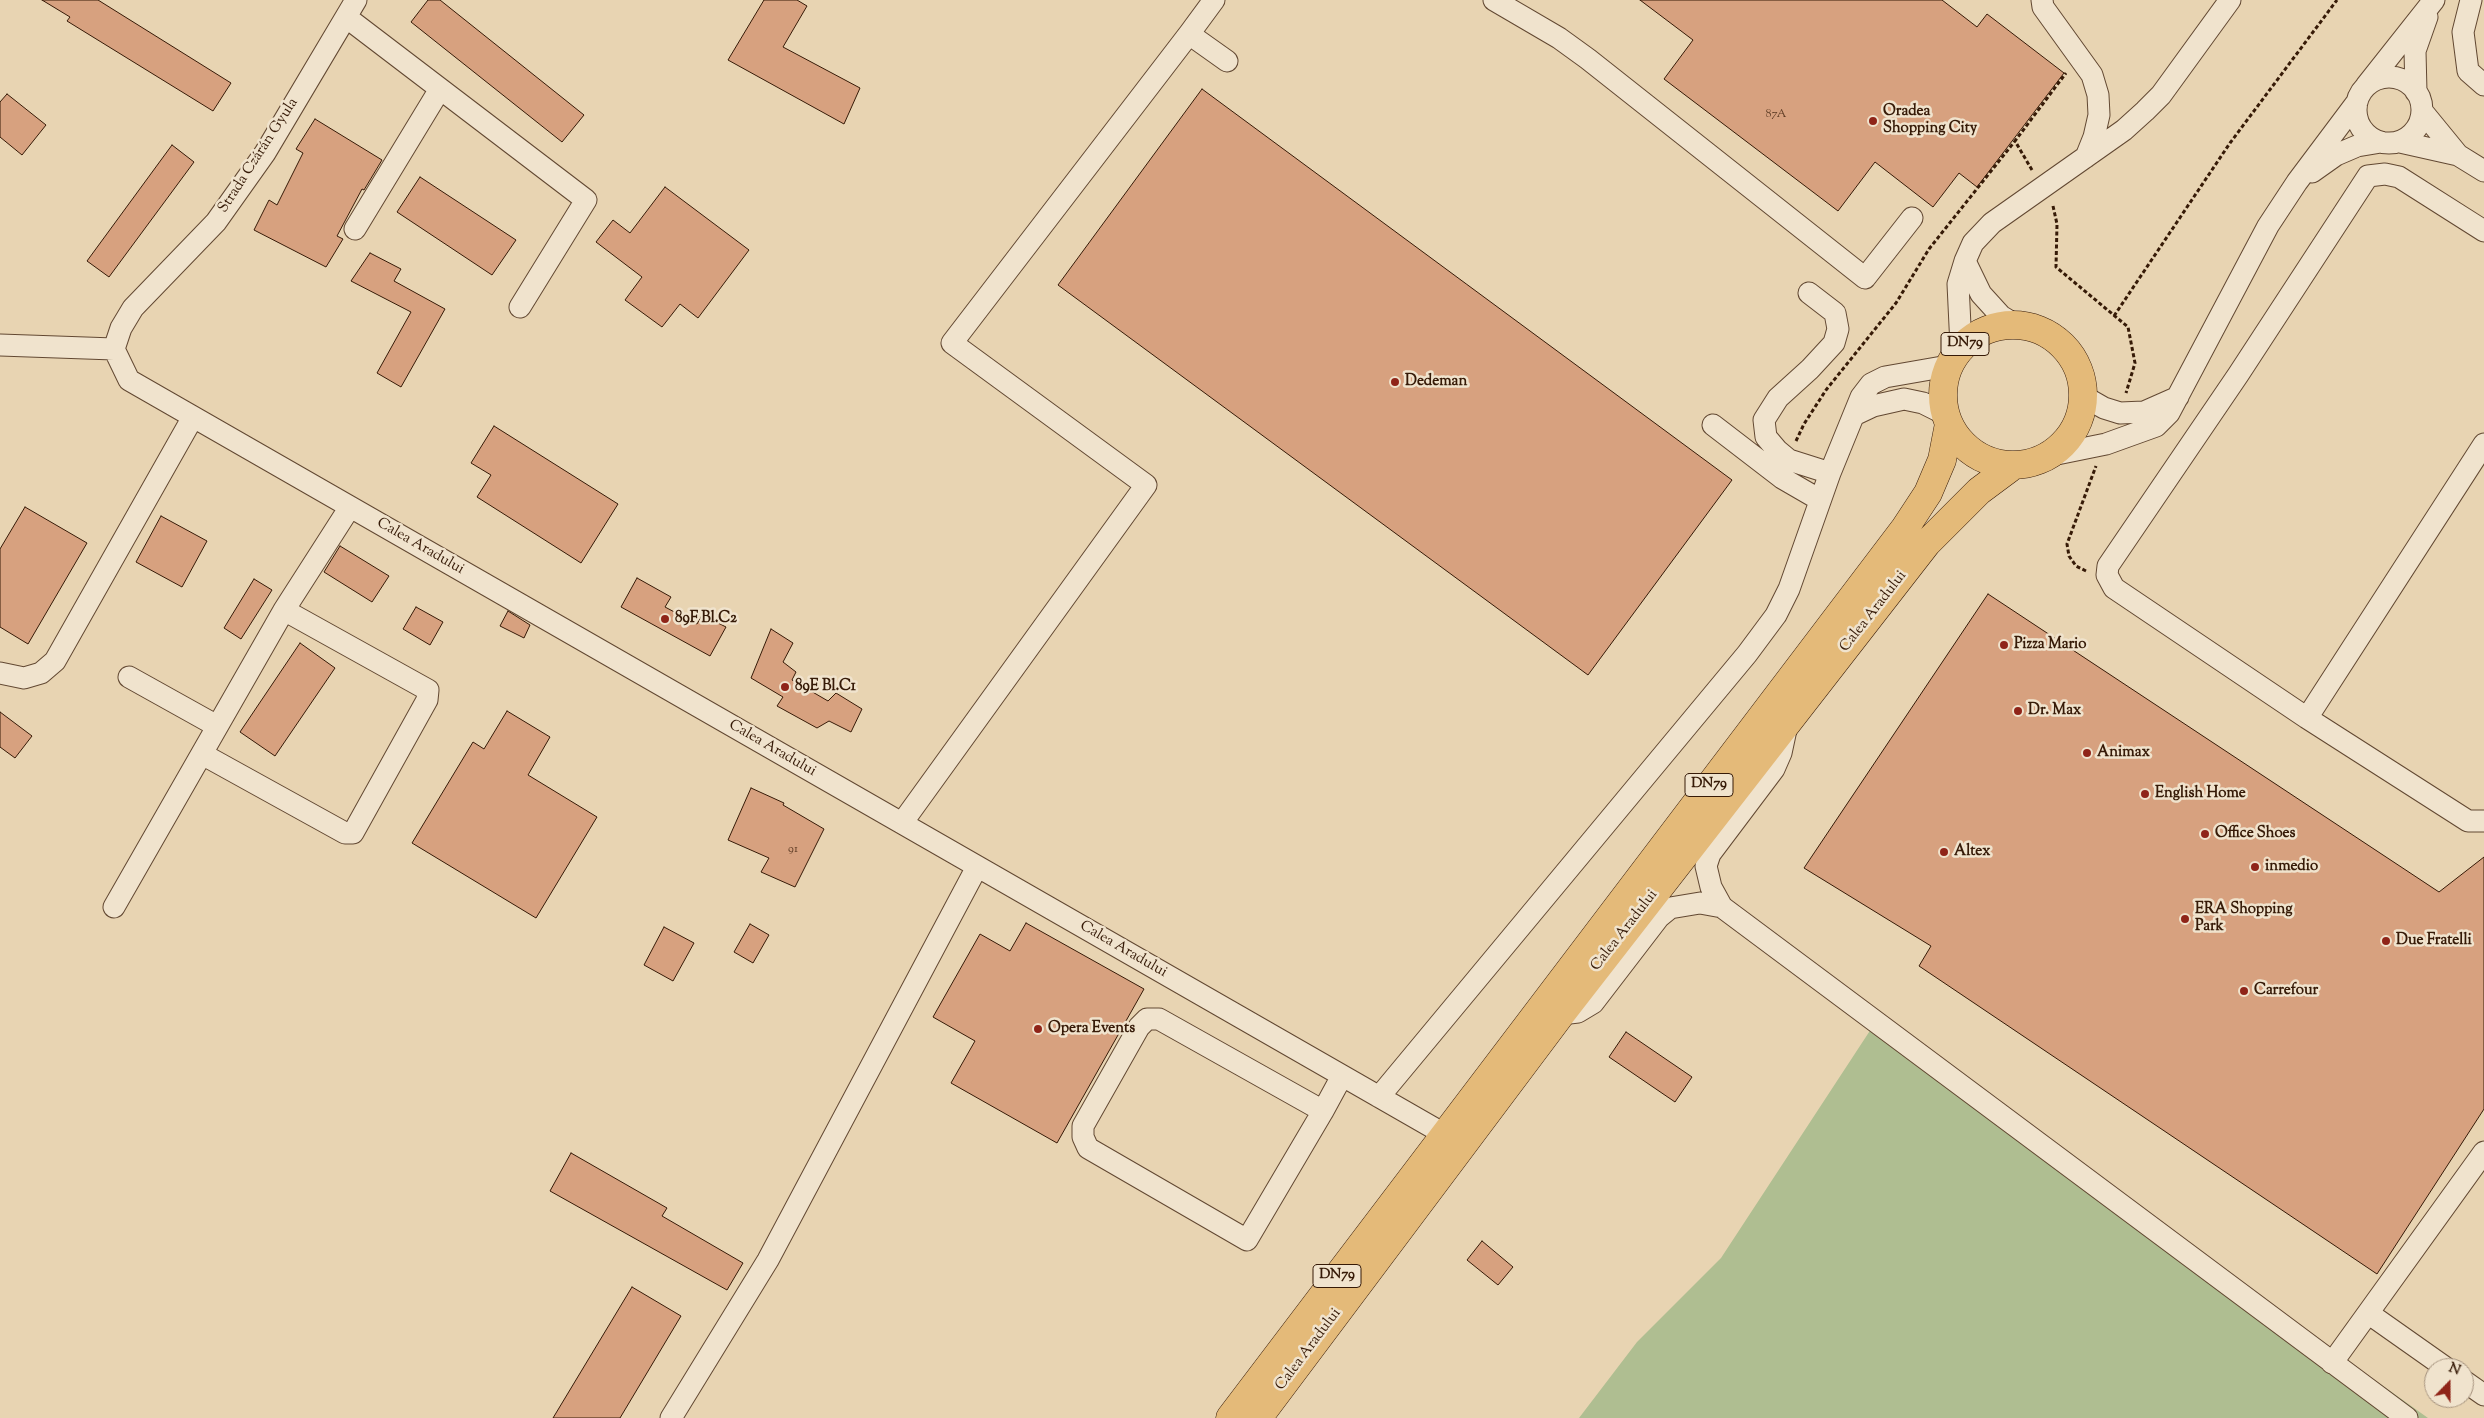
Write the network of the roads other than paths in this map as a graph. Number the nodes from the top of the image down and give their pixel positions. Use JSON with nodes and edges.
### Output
{"nodes":[{"id":1,"x":1214,"y":0,"type":"edge"},
{"id":2,"x":1494,"y":0,"type":"edge"},
{"id":3,"x":2042,"y":0,"type":"edge"},
{"id":4,"x":2230,"y":0,"type":"edge"},
{"id":5,"x":2470,"y":0,"type":"edge"},
{"id":6,"x":2433,"y":2,"type":"edge"},
{"id":7,"x":351,"y":8,"type":"edge"},
{"id":8,"x":1189,"y":34,"type":"junction"},
{"id":9,"x":1227,"y":61,"type":"dead end"},
{"id":10,"x":2484,"y":85,"type":"edge"},
{"id":11,"x":440,"y":89,"type":"junction"},
{"id":12,"x":2360,"y":96,"type":"junction"},
{"id":13,"x":2419,"y":102,"type":"junction"},
{"id":14,"x":2391,"y":142,"type":"junction"},
{"id":15,"x":2458,"y":155,"type":"junction"},
{"id":16,"x":2086,"y":157,"type":"junction"},
{"id":17,"x":2484,"y":171,"type":"edge"},
{"id":18,"x":2297,"y":182,"type":"junction"},
{"id":19,"x":1912,"y":218,"type":"dead end"},
{"id":20,"x":355,"y":229,"type":"dead end"},
{"id":21,"x":2484,"y":231,"type":"edge"},
{"id":22,"x":1965,"y":261,"type":"junction"},
{"id":23,"x":1809,"y":293,"type":"dead end"},
{"id":24,"x":520,"y":307,"type":"dead end"},
{"id":25,"x":2016,"y":325,"type":"junction"},
{"id":26,"x":0,"y":345,"type":"edge"},
{"id":27,"x":114,"y":350,"type":"junction"},
{"id":28,"x":1955,"y":357,"type":"junction"},
{"id":29,"x":2083,"y":396,"type":"junction"},
{"id":30,"x":2178,"y":397,"type":"junction"},
{"id":31,"x":1854,"y":415,"type":"junction"},
{"id":32,"x":193,"y":417,"type":"junction"},
{"id":33,"x":1947,"y":419,"type":"junction"},
{"id":34,"x":1713,"y":425,"type":"dead end"},
{"id":35,"x":2484,"y":444,"type":"edge"},
{"id":36,"x":2047,"y":456,"type":"junction"},
{"id":37,"x":2014,"y":465,"type":"junction"},
{"id":38,"x":1830,"y":473,"type":"junction"},
{"id":39,"x":1820,"y":500,"type":"junction"},
{"id":40,"x":350,"y":507,"type":"junction"},
{"id":41,"x":284,"y":610,"type":"junction"},
{"id":42,"x":0,"y":673,"type":"edge"},
{"id":43,"x":129,"y":677,"type":"dead end"},
{"id":44,"x":2308,"y":718,"type":"junction"},
{"id":45,"x":1788,"y":723,"type":"junction"},
{"id":46,"x":217,"y":726,"type":"junction"},
{"id":47,"x":202,"y":754,"type":"junction"},
{"id":48,"x":2484,"y":822,"type":"edge"},
{"id":49,"x":902,"y":823,"type":"junction"},
{"id":50,"x":977,"y":867,"type":"junction"},
{"id":51,"x":114,"y":907,"type":"dead end"},
{"id":52,"x":1722,"y":907,"type":"junction"},
{"id":53,"x":1561,"y":1014,"type":"junction"},
{"id":54,"x":1342,"y":1076,"type":"junction"},
{"id":55,"x":1379,"y":1097,"type":"junction"},
{"id":56,"x":1323,"y":1111,"type":"junction"},
{"id":57,"x":1444,"y":1134,"type":"junction"},
{"id":58,"x":2484,"y":1152,"type":"edge"},
{"id":59,"x":2368,"y":1313,"type":"junction"},
{"id":60,"x":2432,"y":1358,"type":"edge"},
{"id":61,"x":2332,"y":1363,"type":"junction"},
{"id":62,"x":672,"y":1418,"type":"edge"},
{"id":63,"x":1230,"y":1418,"type":"edge"},
{"id":64,"x":1258,"y":1418,"type":"edge"},
{"id":65,"x":2407,"y":1418,"type":"edge"}],
"edges":[{"from":1,"to":8,"type":"street"},
{"from":2,"to":19,"type":"street"},
{"from":3,"to":16,"type":"street"},
{"from":4,"to":16,"type":"street"},
{"from":5,"to":10,"type":"street"},
{"from":6,"to":12,"type":"street"},
{"from":6,"to":13,"type":"street"},
{"from":7,"to":11,"type":"street"},
{"from":7,"to":27,"type":"street","name":"Strada Czárán Gyula"},
{"from":8,"to":9,"type":"street"},
{"from":8,"to":49,"type":"street"},
{"from":11,"to":20,"type":"street"},
{"from":11,"to":24,"type":"street"},
{"from":12,"to":13,"type":"street"},
{"from":12,"to":14,"type":"street"},
{"from":12,"to":18,"type":"street"},
{"from":13,"to":14,"type":"street"},
{"from":13,"to":15,"type":"street"},
{"from":14,"to":15,"type":"street"},
{"from":14,"to":18,"type":"street"},
{"from":15,"to":17,"type":"street"},
{"from":16,"to":22,"type":"street"},
{"from":18,"to":30,"type":"street"},
{"from":21,"to":44,"type":"street"},
{"from":22,"to":25,"type":"street"},
{"from":22,"to":28,"type":"street"},
{"from":23,"to":38,"type":"street"},
{"from":25,"to":28,"type":"highway","name":"Calea Aradului","number":"DN79"},
{"from":25,"to":29,"type":"highway","name":"Calea Aradului","number":"DN79"},
{"from":26,"to":27,"type":"street"},
{"from":27,"to":32,"type":"street","name":"Calea Aradului"},
{"from":28,"to":31,"type":"street"},
{"from":28,"to":33,"type":"highway","name":"Calea Aradului","number":"DN79"},
{"from":29,"to":30,"type":"street"},
{"from":29,"to":36,"type":"highway","name":"Calea Aradului","number":"DN79"},
{"from":30,"to":36,"type":"street"},
{"from":31,"to":33,"type":"street"},
{"from":31,"to":38,"type":"street"},
{"from":32,"to":40,"type":"street","name":"Calea Aradului"},
{"from":32,"to":42,"type":"street"},
{"from":33,"to":37,"type":"highway","name":"Calea Aradului","number":"DN79"},
{"from":33,"to":57,"type":"highway","name":"Calea Aradului","number":"DN79"},
{"from":34,"to":39,"type":"street"},
{"from":35,"to":44,"type":"street"},
{"from":36,"to":37,"type":"highway","name":"Calea Aradului","number":"DN79"},
{"from":37,"to":45,"type":"highway","name":"Calea Aradului","number":"DN79"},
{"from":38,"to":39,"type":"street"},
{"from":39,"to":55,"type":"street"},
{"from":40,"to":41,"type":"street"},
{"from":40,"to":49,"type":"street","name":"Calea Aradului"},
{"from":41,"to":46,"type":"street"},
{"from":41,"to":47,"type":"street"},
{"from":43,"to":46,"type":"street"},
{"from":44,"to":48,"type":"street"},
{"from":45,"to":52,"type":"street"},
{"from":45,"to":53,"type":"highway","name":"Calea Aradului","number":"DN79"},
{"from":46,"to":47,"type":"street"},
{"from":47,"to":51,"type":"street"},
{"from":49,"to":50,"type":"street","name":"Calea Aradului"},
{"from":50,"to":54,"type":"street","name":"Calea Aradului"},
{"from":50,"to":62,"type":"street"},
{"from":52,"to":53,"type":"street"},
{"from":52,"to":61,"type":"street"},
{"from":53,"to":64,"type":"highway","name":"Calea Aradului","number":"DN79"},
{"from":54,"to":55,"type":"street","name":"Calea Aradului"},
{"from":54,"to":56,"type":"street"},
{"from":55,"to":57,"type":"street","name":"Calea Aradului"},
{"from":56,"to":56,"type":"street"},
{"from":57,"to":63,"type":"highway","name":"Calea Aradului","number":"DN79"},
{"from":58,"to":59,"type":"street"},
{"from":59,"to":60,"type":"street"},
{"from":59,"to":61,"type":"street"},
{"from":61,"to":65,"type":"street"}]}
